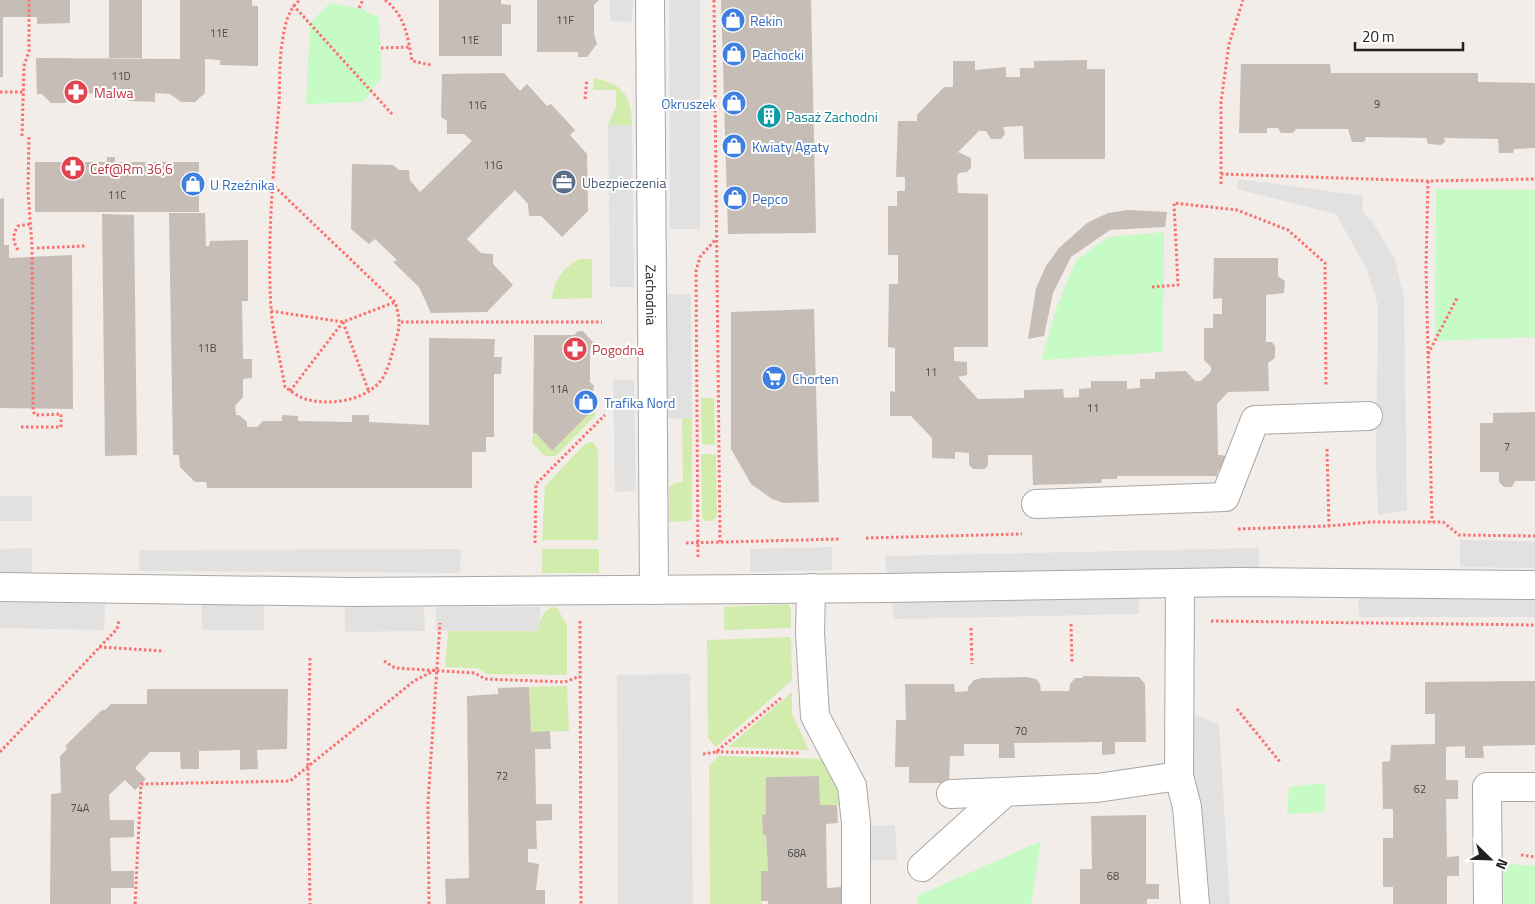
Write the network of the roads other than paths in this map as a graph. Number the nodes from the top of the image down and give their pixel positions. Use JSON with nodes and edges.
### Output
{"nodes":[{"id":1,"x":650,"y":0,"type":"edge"},
{"id":2,"x":1368,"y":416,"type":"dead end"},
{"id":3,"x":1036,"y":504,"type":"dead end"},
{"id":4,"x":1180,"y":583,"type":"junction"},
{"id":5,"x":1535,"y":585,"type":"edge"},
{"id":6,"x":0,"y":587,"type":"edge"},
{"id":7,"x":811,"y":588,"type":"junction"},
{"id":8,"x":654,"y":590,"type":"junction"},
{"id":9,"x":1179,"y":776,"type":"junction"},
{"id":10,"x":1535,"y":787,"type":"edge"},
{"id":11,"x":1004,"y":793,"type":"junction"},
{"id":12,"x":951,"y":794,"type":"dead end"},
{"id":13,"x":922,"y":867,"type":"dead end"},
{"id":14,"x":856,"y":904,"type":"edge"},
{"id":15,"x":1195,"y":904,"type":"edge"},
{"id":16,"x":1488,"y":904,"type":"edge"}],
"edges":[{"from":1,"to":8,"type":"street","name":"Zachodnia"},
{"from":2,"to":3,"type":"street"},
{"from":4,"to":5,"type":"street"},
{"from":4,"to":7,"type":"street"},
{"from":4,"to":9,"type":"street"},
{"from":6,"to":8,"type":"street"},
{"from":7,"to":8,"type":"street"},
{"from":7,"to":14,"type":"street"},
{"from":9,"to":11,"type":"street"},
{"from":9,"to":15,"type":"street"},
{"from":10,"to":16,"type":"street"},
{"from":11,"to":12,"type":"street"},
{"from":11,"to":13,"type":"street"}]}
